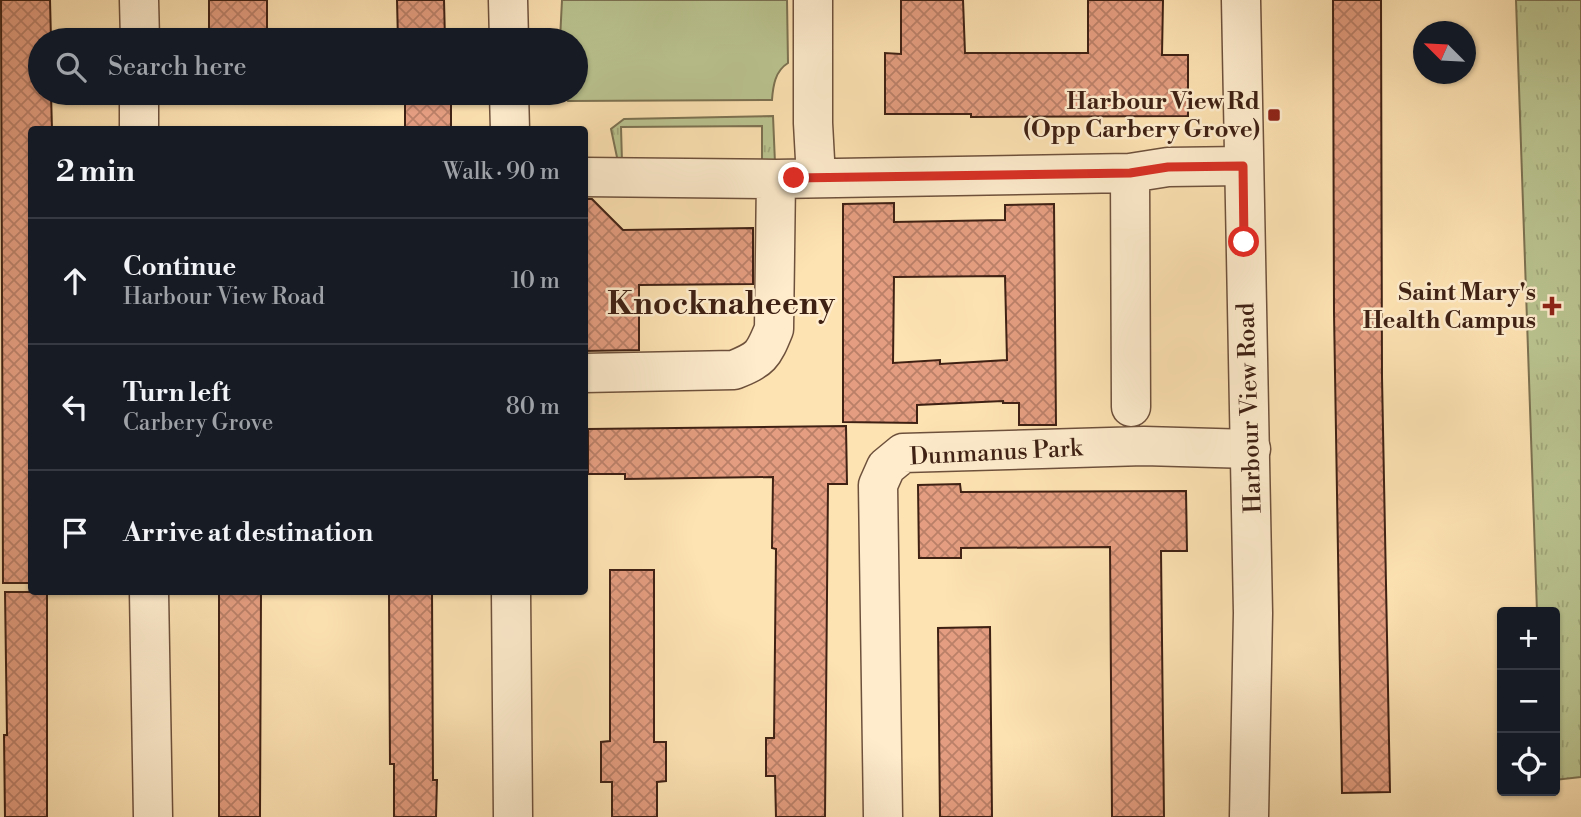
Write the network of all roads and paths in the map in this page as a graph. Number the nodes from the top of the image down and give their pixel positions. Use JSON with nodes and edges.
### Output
{"nodes":[{"id":1,"x":139,"y":0,"type":"edge"},
{"id":2,"x":508,"y":0,"type":"edge"},
{"id":3,"x":813,"y":0,"type":"edge"},
{"id":4,"x":1241,"y":0,"type":"edge"},
{"id":5,"x":139,"y":28,"type":"edge"},
{"id":6,"x":509,"y":28,"type":"edge"},
{"id":7,"x":139,"y":105,"type":"edge"},
{"id":8,"x":509,"y":105,"type":"edge"},
{"id":9,"x":139,"y":126,"type":"edge"},
{"id":10,"x":510,"y":126,"type":"edge"},
{"id":11,"x":1243,"y":166,"type":"junction"},
{"id":12,"x":1130,"y":173,"type":"junction"},
{"id":13,"x":588,"y":177,"type":"edge"},
{"id":14,"x":816,"y":178,"type":"junction"},
{"id":15,"x":776,"y":179,"type":"junction"},
{"id":16,"x":588,"y":373,"type":"edge"},
{"id":17,"x":1131,"y":407,"type":"dead end"},
{"id":18,"x":1251,"y":449,"type":"junction"},
{"id":19,"x":149,"y":595,"type":"edge"},
{"id":20,"x":511,"y":595,"type":"edge"},
{"id":21,"x":153,"y":817,"type":"edge"},
{"id":22,"x":513,"y":817,"type":"edge"},
{"id":23,"x":883,"y":817,"type":"edge"},
{"id":24,"x":1249,"y":817,"type":"edge"}],
"edges":[{"from":1,"to":5,"type":"street"},
{"from":2,"to":6,"type":"street"},
{"from":3,"to":14,"type":"street"},
{"from":4,"to":11,"type":"street","name":"Harbour View Road"},
{"from":7,"to":9,"type":"street"},
{"from":8,"to":10,"type":"street"},
{"from":11,"to":12,"type":"street"},
{"from":11,"to":18,"type":"street","name":"Harbour View Road"},
{"from":12,"to":14,"type":"street"},
{"from":12,"to":17,"type":"street"},
{"from":13,"to":15,"type":"street"},
{"from":14,"to":15,"type":"street"},
{"from":15,"to":16,"type":"street"},
{"from":18,"to":23,"type":"street","name":"Dunmanus Park"},
{"from":18,"to":24,"type":"street","name":"Harbour View Road"},
{"from":19,"to":21,"type":"street"},
{"from":20,"to":22,"type":"street"}]}
